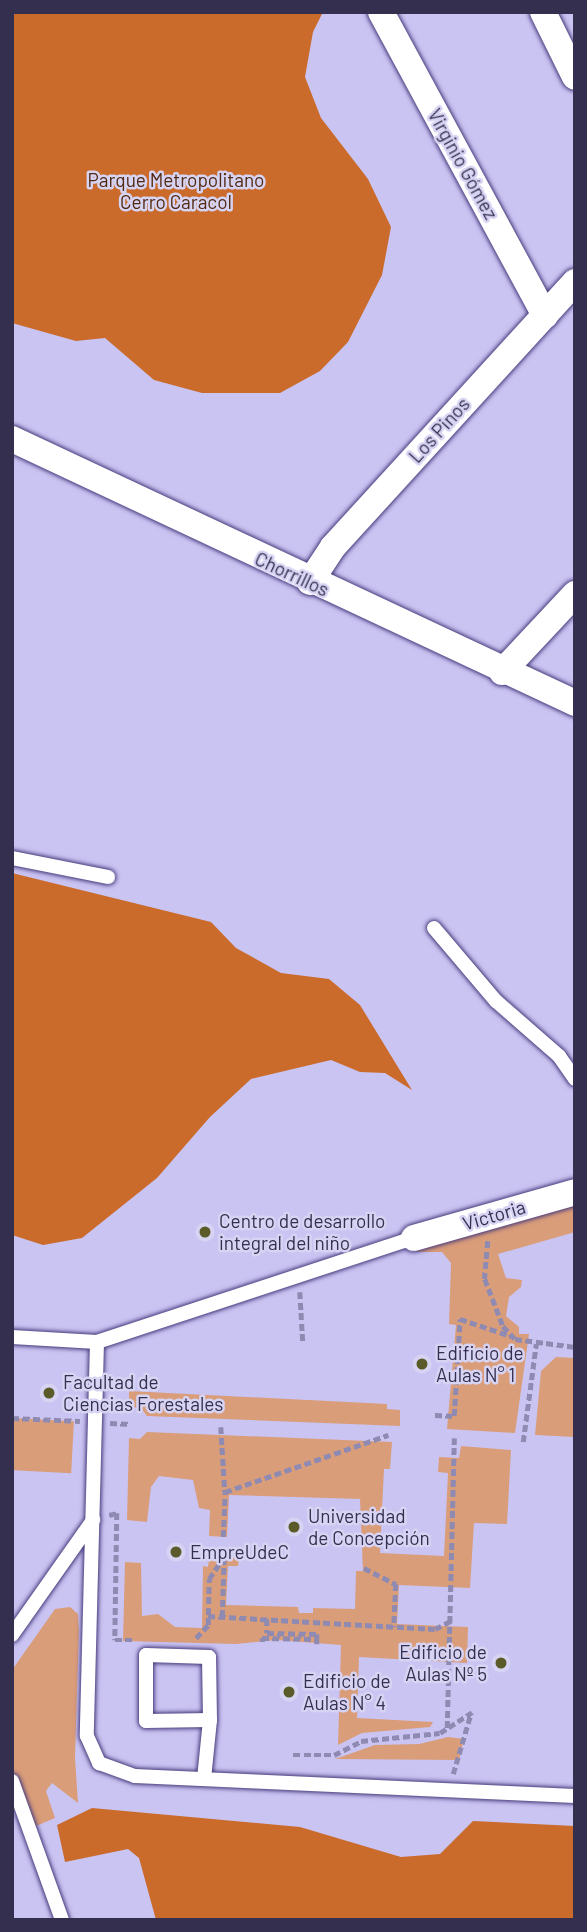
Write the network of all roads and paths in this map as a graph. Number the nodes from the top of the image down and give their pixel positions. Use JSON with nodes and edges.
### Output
{"nodes":[{"id":1,"x":381,"y":12,"type":"edge"},
{"id":2,"x":543,"y":12,"type":"edge"},
{"id":3,"x":575,"y":77,"type":"edge"},
{"id":4,"x":575,"y":282,"type":"edge"},
{"id":5,"x":545,"y":315,"type":"junction"},
{"id":6,"x":12,"y":439,"type":"edge"},
{"id":7,"x":310,"y":582,"type":"junction"},
{"id":8,"x":575,"y":594,"type":"edge"},
{"id":9,"x":502,"y":672,"type":"junction"},
{"id":10,"x":575,"y":703,"type":"edge"},
{"id":11,"x":12,"y":858,"type":"edge"},
{"id":12,"x":108,"y":877,"type":"dead end"},
{"id":13,"x":434,"y":928,"type":"dead end"},
{"id":14,"x":575,"y":1079,"type":"edge"},
{"id":15,"x":575,"y":1192,"type":"edge"},
{"id":16,"x":490,"y":1231,"type":"dead end"},
{"id":17,"x":414,"y":1238,"type":"joint"},
{"id":18,"x":300,"y":1291,"type":"dead end"},
{"id":19,"x":12,"y":1337,"type":"edge"},
{"id":20,"x":515,"y":1339,"type":"junction"},
{"id":21,"x":97,"y":1342,"type":"junction"},
{"id":22,"x":303,"y":1343,"type":"dead end"},
{"id":23,"x":536,"y":1344,"type":"junction"},
{"id":24,"x":575,"y":1347,"type":"edge"},
{"id":25,"x":435,"y":1415,"type":"dead end"},
{"id":26,"x":12,"y":1418,"type":"edge"},
{"id":27,"x":96,"y":1423,"type":"junction"},
{"id":28,"x":130,"y":1424,"type":"dead end"},
{"id":29,"x":221,"y":1427,"type":"dead end"},
{"id":30,"x":388,"y":1434,"type":"dead end"},
{"id":31,"x":454,"y":1438,"type":"dead end"},
{"id":32,"x":523,"y":1442,"type":"dead end"},
{"id":33,"x":225,"y":1492,"type":"junction"},
{"id":34,"x":94,"y":1519,"type":"junction"},
{"id":35,"x":223,"y":1537,"type":"dead end"},
{"id":36,"x":365,"y":1568,"type":"dead end"},
{"id":37,"x":208,"y":1616,"type":"junction"},
{"id":38,"x":222,"y":1617,"type":"junction"},
{"id":39,"x":267,"y":1619,"type":"junction"},
{"id":40,"x":451,"y":1621,"type":"junction"},
{"id":41,"x":394,"y":1627,"type":"junction"},
{"id":42,"x":12,"y":1635,"type":"edge"},
{"id":43,"x":141,"y":1640,"type":"dead end"},
{"id":44,"x":193,"y":1641,"type":"dead end"},
{"id":45,"x":262,"y":1642,"type":"dead end"},
{"id":46,"x":210,"y":1720,"type":"junction"},
{"id":47,"x":447,"y":1728,"type":"junction"},
{"id":48,"x":293,"y":1755,"type":"dead end"},
{"id":49,"x":204,"y":1779,"type":"junction"},
{"id":50,"x":12,"y":1781,"type":"edge"},
{"id":51,"x":448,"y":1790,"type":"junction"},
{"id":52,"x":575,"y":1796,"type":"edge"},
{"id":53,"x":62,"y":1920,"type":"edge"}],
"edges":[{"from":1,"to":5,"type":"street","name":"Virginio Gómez"},
{"from":2,"to":3,"type":"street"},
{"from":4,"to":5,"type":"street","name":"Los Pinos"},
{"from":5,"to":7,"type":"street","name":"Los Pinos"},
{"from":6,"to":7,"type":"street","name":"Chorrillos"},
{"from":7,"to":9,"type":"street","name":"Chorrillos"},
{"from":8,"to":9,"type":"street"},
{"from":9,"to":10,"type":"street","name":"Chorrillos"},
{"from":11,"to":12,"type":"lane"},
{"from":13,"to":14,"type":"lane"},
{"from":15,"to":17,"type":"street","name":"Victoria"},
{"from":16,"to":20,"type":"path"},
{"from":17,"to":21,"type":"lane"},
{"from":18,"to":22,"type":"path"},
{"from":19,"to":21,"type":"lane"},
{"from":20,"to":23,"type":"path"},
{"from":20,"to":25,"type":"path"},
{"from":21,"to":27,"type":"lane"},
{"from":23,"to":24,"type":"path"},
{"from":23,"to":32,"type":"path"},
{"from":26,"to":27,"type":"path"},
{"from":27,"to":28,"type":"path"},
{"from":27,"to":34,"type":"lane"},
{"from":29,"to":33,"type":"path"},
{"from":30,"to":33,"type":"path"},
{"from":31,"to":40,"type":"path"},
{"from":33,"to":35,"type":"path"},
{"from":34,"to":42,"type":"lane"},
{"from":34,"to":43,"type":"path"},
{"from":34,"to":49,"type":"lane"},
{"from":36,"to":41,"type":"path"},
{"from":37,"to":38,"type":"path"},
{"from":37,"to":38,"type":"path"},
{"from":37,"to":44,"type":"path"},
{"from":38,"to":39,"type":"path"},
{"from":39,"to":41,"type":"path"},
{"from":39,"to":45,"type":"path"},
{"from":40,"to":41,"type":"path"},
{"from":40,"to":47,"type":"path"},
{"from":46,"to":46,"type":"lane"},
{"from":46,"to":49,"type":"lane"},
{"from":47,"to":48,"type":"path"},
{"from":47,"to":51,"type":"path"},
{"from":49,"to":51,"type":"lane"},
{"from":50,"to":53,"type":"lane"},
{"from":51,"to":52,"type":"lane"}]}
